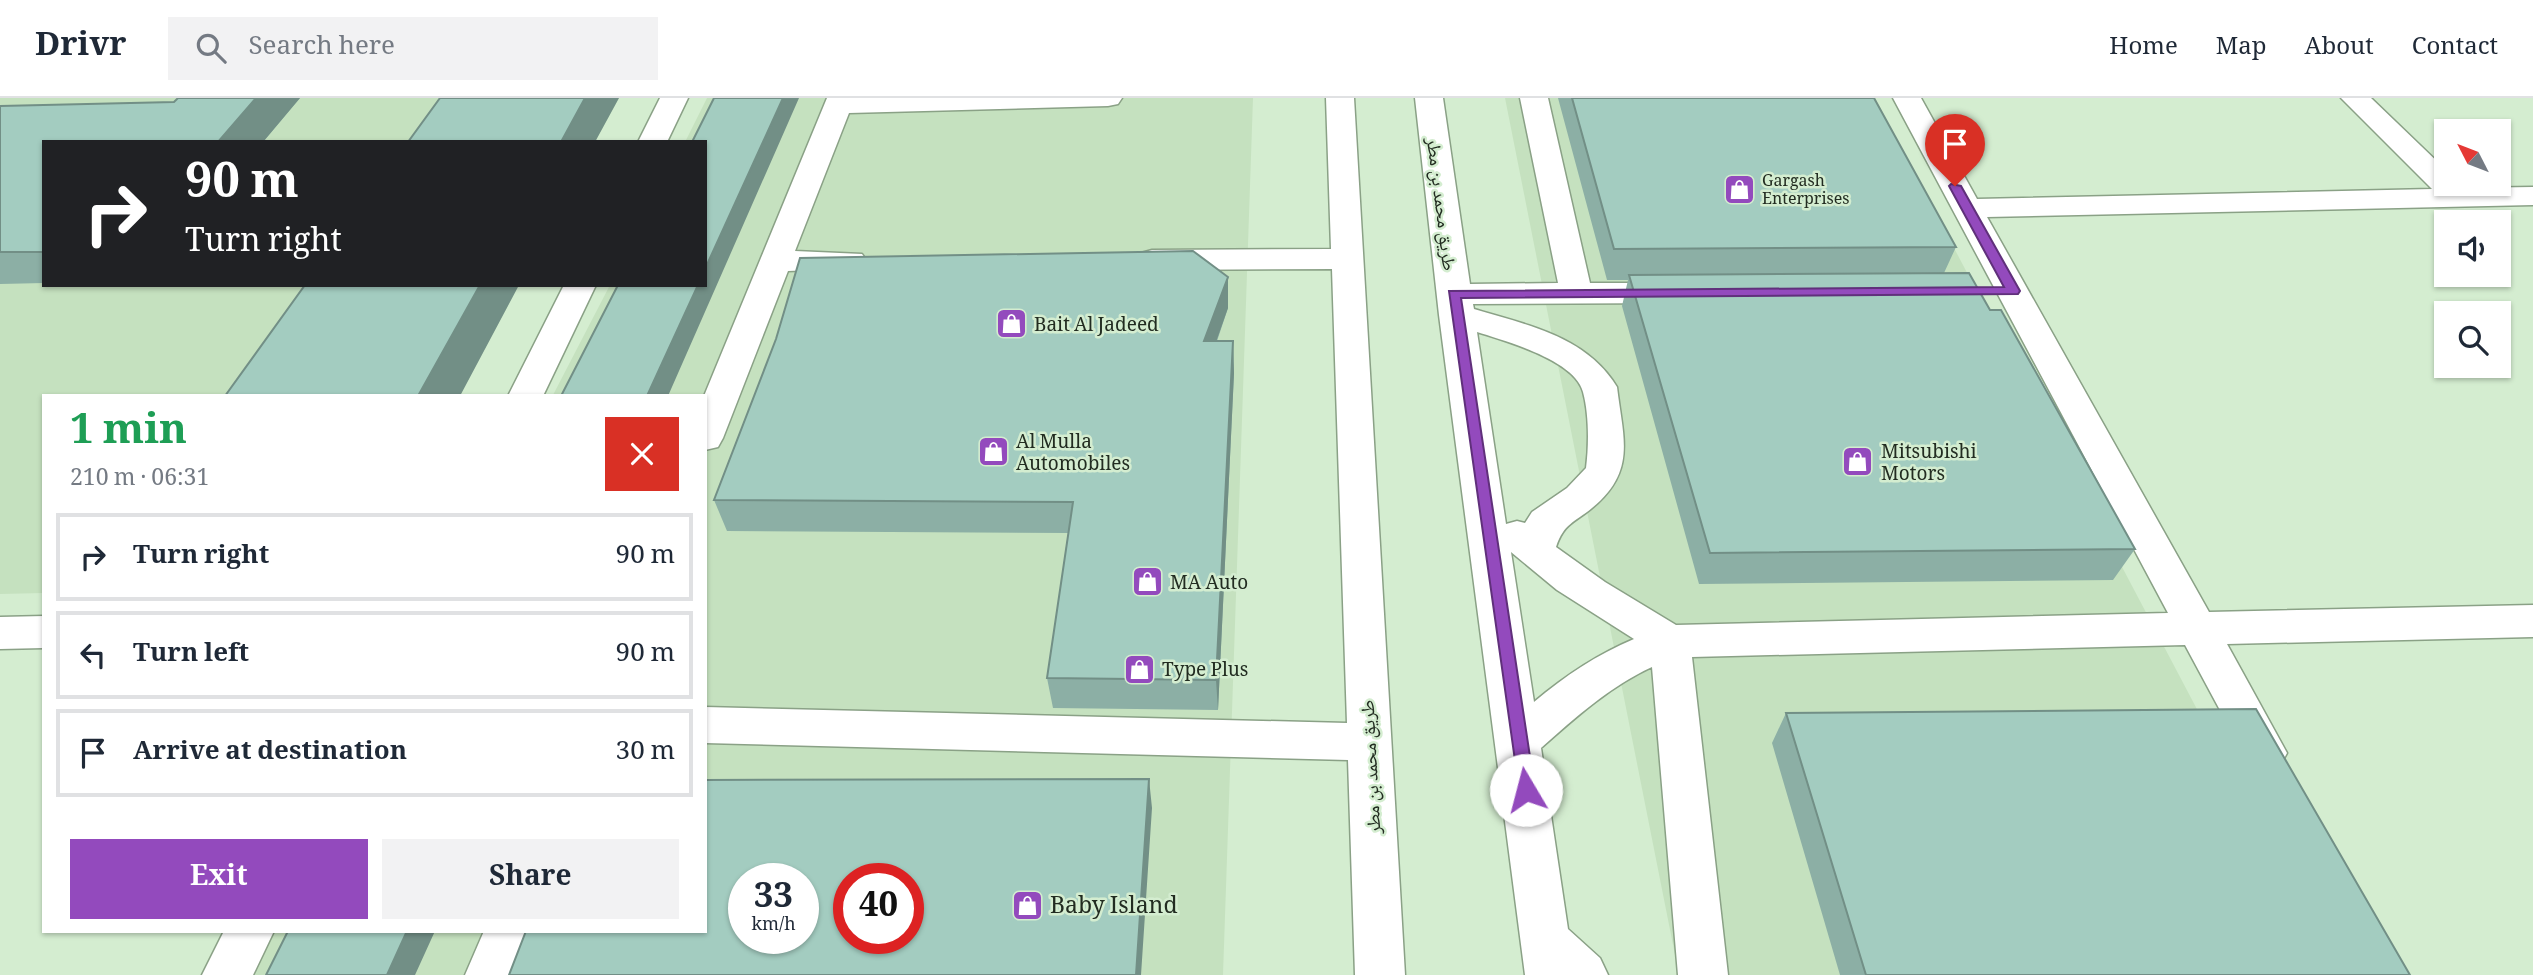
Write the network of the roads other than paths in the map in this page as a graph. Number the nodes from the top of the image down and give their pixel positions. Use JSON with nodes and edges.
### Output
{"nodes":[{"id":1,"x":674,"y":98,"type":"edge"},
{"id":2,"x":1108,"y":98,"type":"edge"},
{"id":3,"x":1340,"y":98,"type":"edge"},
{"id":4,"x":1429,"y":98,"type":"edge"},
{"id":5,"x":1534,"y":98,"type":"edge"},
{"id":6,"x":1907,"y":98,"type":"edge"},
{"id":7,"x":2355,"y":98,"type":"edge"},
{"id":8,"x":839,"y":102,"type":"edge"},
{"id":9,"x":653,"y":140,"type":"edge"},
{"id":10,"x":2533,"y":196,"type":"edge"},
{"id":11,"x":2458,"y":198,"type":"junction"},
{"id":12,"x":1967,"y":208,"type":"junction"},
{"id":13,"x":1347,"y":259,"type":"junction"},
{"id":14,"x":1124,"y":260,"type":"edge"},
{"id":15,"x":776,"y":261,"type":"junction"},
{"id":16,"x":887,"y":261,"type":"edge"},
{"id":17,"x":579,"y":287,"type":"edge"},
{"id":18,"x":1972,"y":291,"type":"edge"},
{"id":19,"x":2013,"y":291,"type":"junction"},
{"id":20,"x":1712,"y":292,"type":"edge"},
{"id":21,"x":1576,"y":293,"type":"junction"},
{"id":22,"x":1455,"y":304,"type":"junction"},
{"id":23,"x":526,"y":394,"type":"edge"},
{"id":24,"x":707,"y":434,"type":"edge"},
{"id":25,"x":1485,"y":502,"type":"junction"},
{"id":26,"x":1535,"y":552,"type":"junction"},
{"id":27,"x":2533,"y":621,"type":"edge"},
{"id":28,"x":2199,"y":631,"type":"junction"},
{"id":29,"x":42,"y":632,"type":"edge"},
{"id":30,"x":0,"y":633,"type":"edge"},
{"id":31,"x":1670,"y":641,"type":"junction"},
{"id":32,"x":707,"y":725,"type":"edge"},
{"id":33,"x":1520,"y":740,"type":"junction"},
{"id":34,"x":1369,"y":742,"type":"junction"},
{"id":35,"x":2279,"y":779,"type":"edge"},
{"id":36,"x":249,"y":933,"type":"edge"},
{"id":37,"x":507,"y":933,"type":"edge"},
{"id":38,"x":1548,"y":958,"type":"edge"},
{"id":39,"x":227,"y":975,"type":"edge"},
{"id":40,"x":490,"y":975,"type":"edge"},
{"id":41,"x":1380,"y":975,"type":"edge"},
{"id":42,"x":1583,"y":975,"type":"edge"},
{"id":43,"x":1703,"y":975,"type":"edge"}],
"edges":[{"from":1,"to":9,"type":"street"},
{"from":2,"to":8,"type":"street"},
{"from":3,"to":13,"type":"street","name":"طريق محمد بن مطر"},
{"from":4,"to":22,"type":"street","name":"طريق محمد بن مطر"},
{"from":5,"to":21,"type":"street"},
{"from":6,"to":12,"type":"street"},
{"from":7,"to":11,"type":"street"},
{"from":8,"to":15,"type":"street"},
{"from":10,"to":11,"type":"street"},
{"from":11,"to":12,"type":"street"},
{"from":12,"to":19,"type":"street"},
{"from":13,"to":14,"type":"street"},
{"from":13,"to":34,"type":"street","name":"طريق محمد بن مطر"},
{"from":15,"to":16,"type":"street"},
{"from":15,"to":24,"type":"street"},
{"from":17,"to":23,"type":"street"},
{"from":18,"to":19,"type":"street"},
{"from":19,"to":28,"type":"street"},
{"from":20,"to":21,"type":"street"},
{"from":21,"to":22,"type":"street"},
{"from":22,"to":25,"type":"street","name":"طريق محمد بن مطر"},
{"from":22,"to":26,"type":"street"},
{"from":25,"to":26,"type":"street"},
{"from":25,"to":33,"type":"street","name":"طريق محمد بن مطر"},
{"from":26,"to":31,"type":"street"},
{"from":27,"to":28,"type":"street"},
{"from":28,"to":31,"type":"street"},
{"from":28,"to":35,"type":"street"},
{"from":29,"to":30,"type":"street"},
{"from":31,"to":33,"type":"street"},
{"from":31,"to":43,"type":"street"},
{"from":32,"to":34,"type":"street"},
{"from":33,"to":38,"type":"street","name":"طريق محمد بن مطر"},
{"from":34,"to":41,"type":"street","name":"طريق محمد بن مطر"},
{"from":36,"to":39,"type":"street"},
{"from":37,"to":40,"type":"street"},
{"from":38,"to":42,"type":"street"}]}
